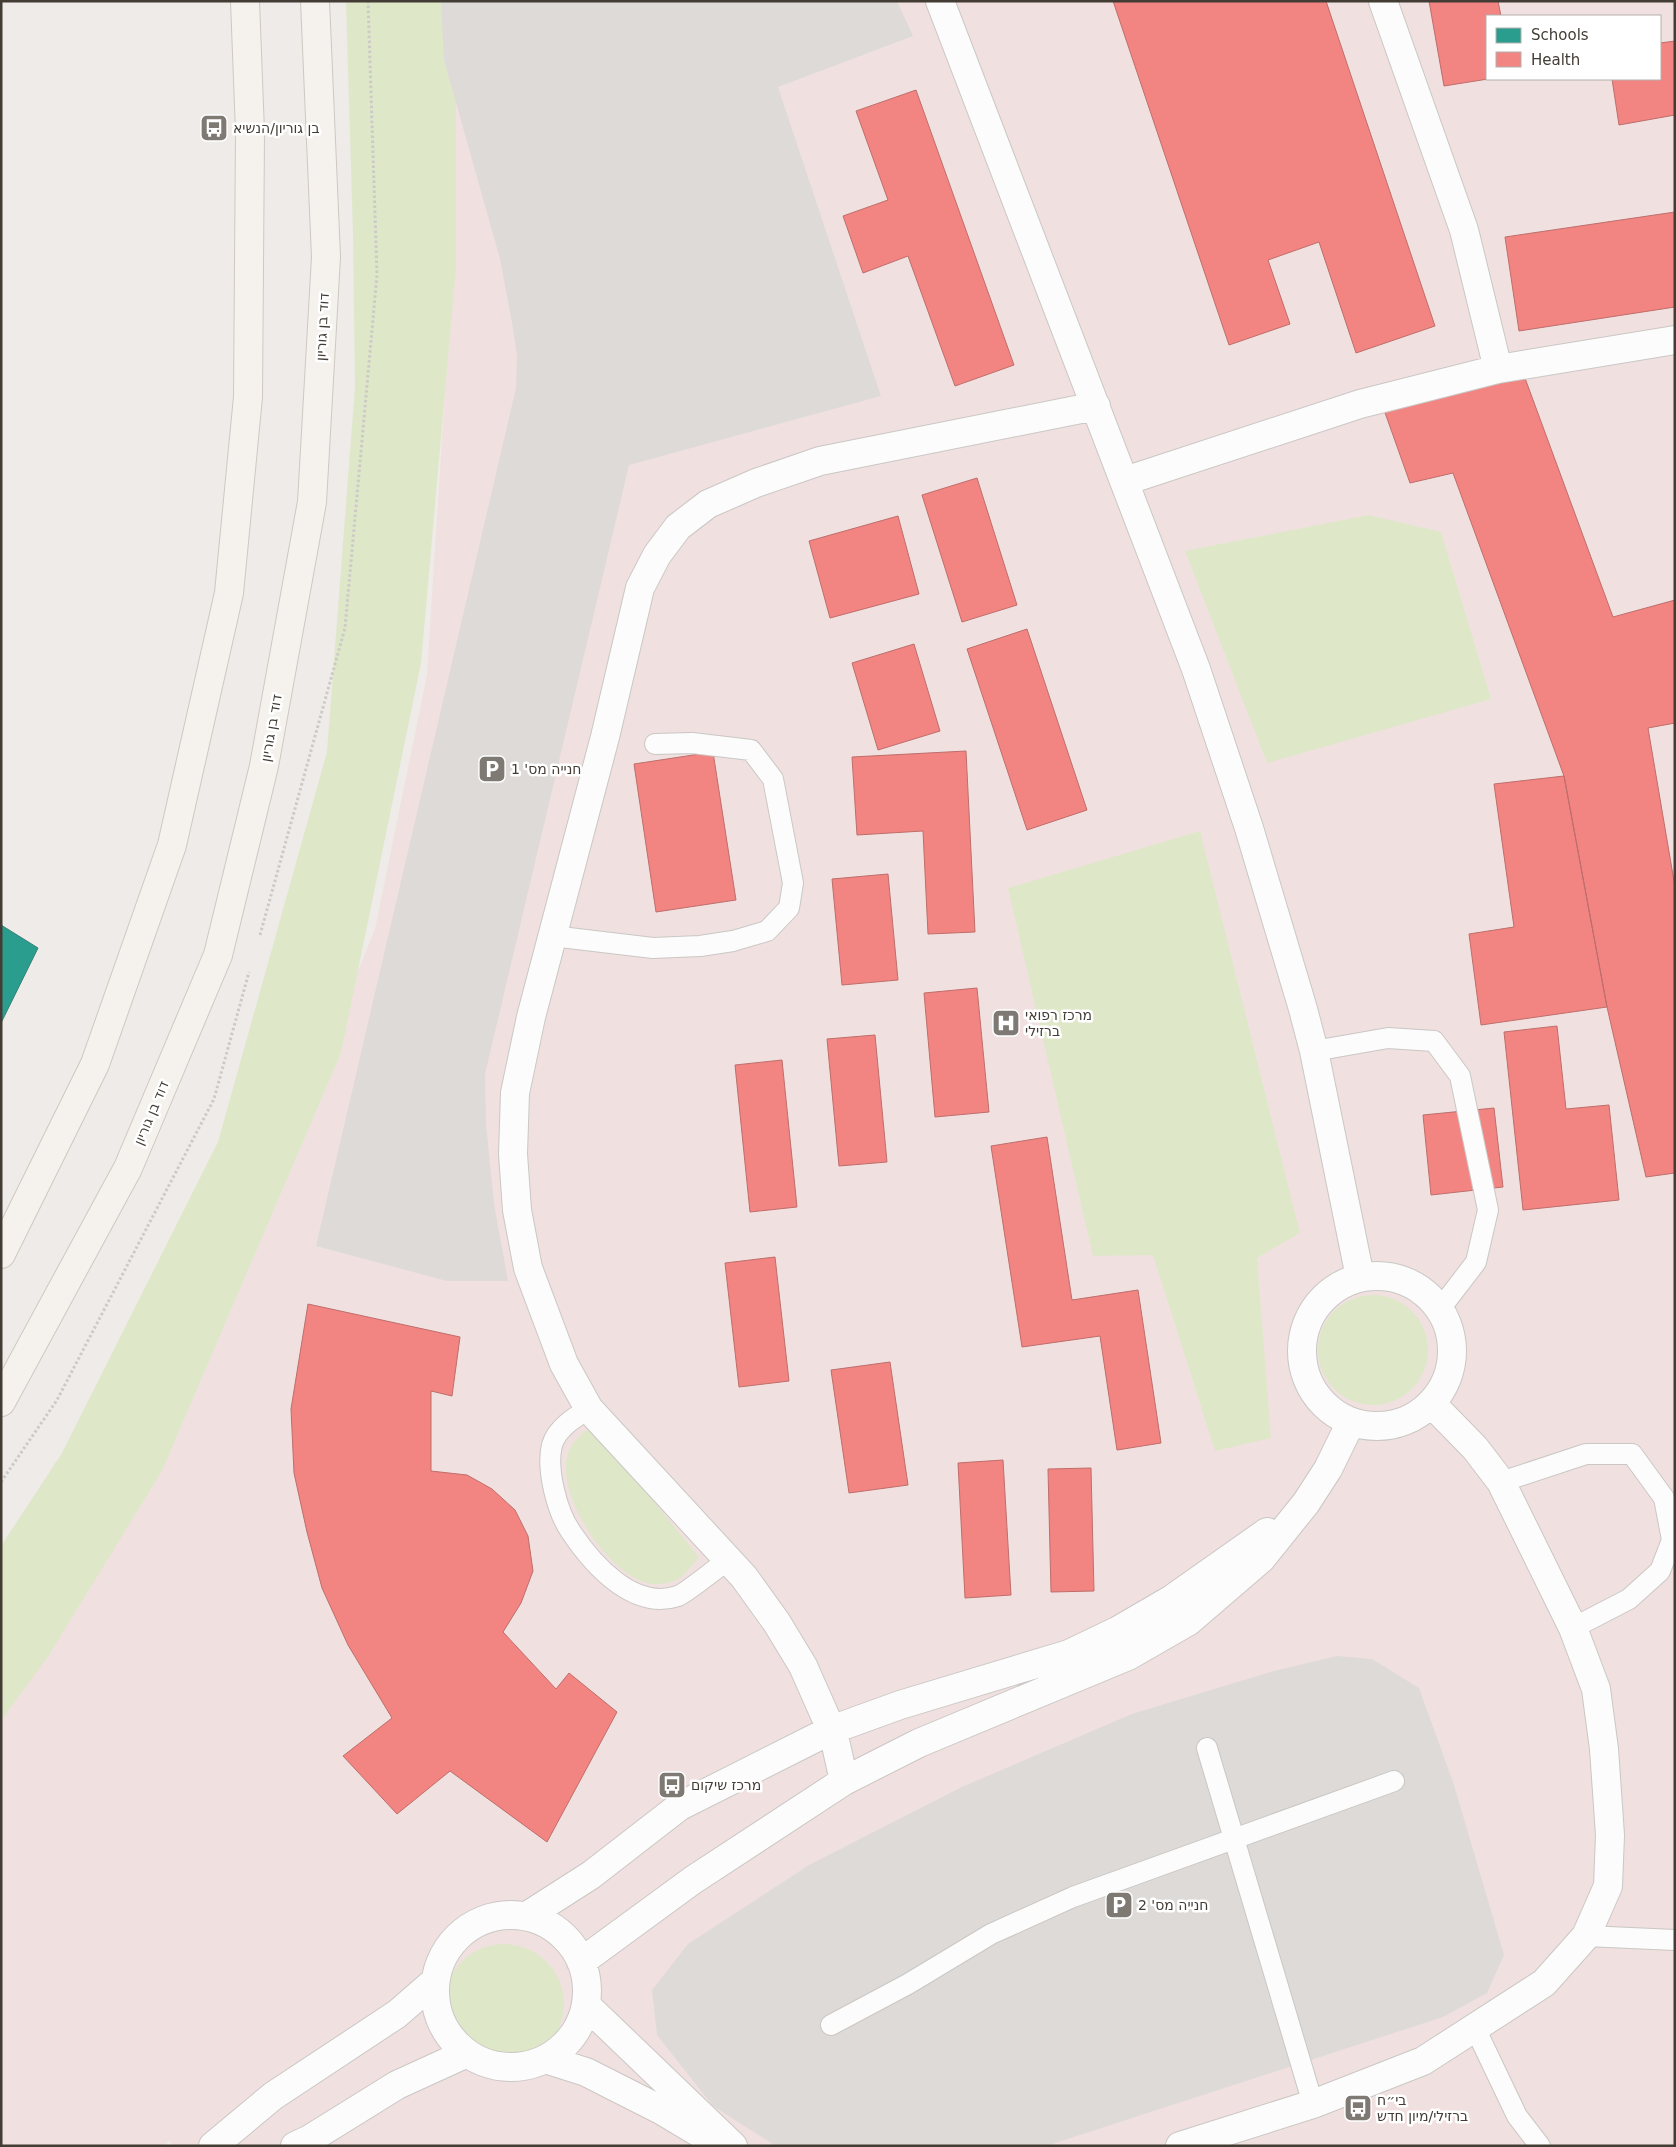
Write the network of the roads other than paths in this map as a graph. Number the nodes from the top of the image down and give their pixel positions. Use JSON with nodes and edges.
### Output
{"nodes":[{"id":1,"x":245,"y":1,"type":"edge"},
{"id":2,"x":315,"y":1,"type":"edge"},
{"id":3,"x":940,"y":1,"type":"edge"},
{"id":4,"x":1383,"y":1,"type":"edge"},
{"id":5,"x":1675,"y":340,"type":"edge"},
{"id":6,"x":1498,"y":370,"type":"junction"},
{"id":7,"x":1096,"y":406,"type":"junction"},
{"id":8,"x":1125,"y":481,"type":"junction"},
{"id":9,"x":655,"y":744,"type":"dead end"},
{"id":10,"x":552,"y":936,"type":"junction"},
{"id":11,"x":1314,"y":1051,"type":"junction"},
{"id":12,"x":1,"y":1254,"type":"edge"},
{"id":13,"x":1360,"y":1277,"type":"junction"},
{"id":14,"x":1440,"y":1310,"type":"junction"},
{"id":15,"x":1,"y":1402,"type":"edge"},
{"id":16,"x":1431,"y":1403,"type":"junction"},
{"id":17,"x":589,"y":1408,"type":"junction"},
{"id":18,"x":1351,"y":1422,"type":"junction"},
{"id":19,"x":1501,"y":1482,"type":"junction"},
{"id":20,"x":1306,"y":1503,"type":"junction"},
{"id":21,"x":727,"y":1561,"type":"junction"},
{"id":22,"x":1573,"y":1628,"type":"junction"},
{"id":23,"x":831,"y":1730,"type":"junction"},
{"id":24,"x":1207,"y":1748,"type":"dead end"},
{"id":25,"x":844,"y":1781,"type":"junction"},
{"id":26,"x":1394,"y":1781,"type":"dead end"},
{"id":27,"x":1234,"y":1838,"type":"junction"},
{"id":28,"x":527,"y":1916,"type":"junction"},
{"id":29,"x":1586,"y":1936,"type":"junction"},
{"id":30,"x":1675,"y":1940,"type":"edge"},
{"id":31,"x":581,"y":1962,"type":"junction"},
{"id":32,"x":435,"y":1980,"type":"junction"},
{"id":33,"x":586,"y":2005,"type":"junction"},
{"id":34,"x":831,"y":2025,"type":"dead end"},
{"id":35,"x":1475,"y":2028,"type":"junction"},
{"id":36,"x":467,"y":2053,"type":"junction"},
{"id":37,"x":546,"y":2059,"type":"junction"},
{"id":38,"x":1313,"y":2104,"type":"junction"},
{"id":39,"x":213,"y":2146,"type":"edge"},
{"id":40,"x":295,"y":2146,"type":"edge"},
{"id":41,"x":722,"y":2146,"type":"edge"},
{"id":42,"x":733,"y":2146,"type":"edge"},
{"id":43,"x":1180,"y":2146,"type":"edge"},
{"id":44,"x":1540,"y":2146,"type":"edge"}],
"edges":[{"from":1,"to":12,"type":"main road"},
{"from":2,"to":15,"type":"main road","name":"דוד בן גוריון"},
{"from":3,"to":7,"type":"street"},
{"from":4,"to":6,"type":"street"},
{"from":5,"to":6,"type":"street"},
{"from":6,"to":8,"type":"street"},
{"from":7,"to":8,"type":"street"},
{"from":7,"to":10,"type":"street"},
{"from":8,"to":11,"type":"street"},
{"from":9,"to":10,"type":"lane"},
{"from":10,"to":17,"type":"street"},
{"from":11,"to":13,"type":"street"},
{"from":11,"to":14,"type":"lane"},
{"from":13,"to":14,"type":"street"},
{"from":13,"to":18,"type":"street"},
{"from":14,"to":16,"type":"street"},
{"from":16,"to":18,"type":"street"},
{"from":16,"to":19,"type":"street"},
{"from":17,"to":21,"type":"street"},
{"from":17,"to":21,"type":"lane"},
{"from":18,"to":20,"type":"street"},
{"from":19,"to":22,"type":"street"},
{"from":19,"to":22,"type":"lane"},
{"from":20,"to":23,"type":"street"},
{"from":20,"to":25,"type":"street"},
{"from":21,"to":23,"type":"street"},
{"from":22,"to":29,"type":"street"},
{"from":23,"to":25,"type":"street"},
{"from":23,"to":28,"type":"street"},
{"from":24,"to":27,"type":"lane"},
{"from":25,"to":31,"type":"street"},
{"from":26,"to":27,"type":"lane"},
{"from":27,"to":34,"type":"lane"},
{"from":27,"to":38,"type":"lane"},
{"from":28,"to":31,"type":"street"},
{"from":28,"to":32,"type":"street"},
{"from":29,"to":30,"type":"lane"},
{"from":29,"to":35,"type":"street"},
{"from":31,"to":33,"type":"street"},
{"from":32,"to":36,"type":"street"},
{"from":32,"to":39,"type":"street"},
{"from":33,"to":37,"type":"street"},
{"from":33,"to":42,"type":"street"},
{"from":35,"to":38,"type":"street"},
{"from":35,"to":44,"type":"lane"},
{"from":36,"to":37,"type":"street"},
{"from":36,"to":40,"type":"street"},
{"from":37,"to":41,"type":"street"},
{"from":38,"to":43,"type":"street"}]}
